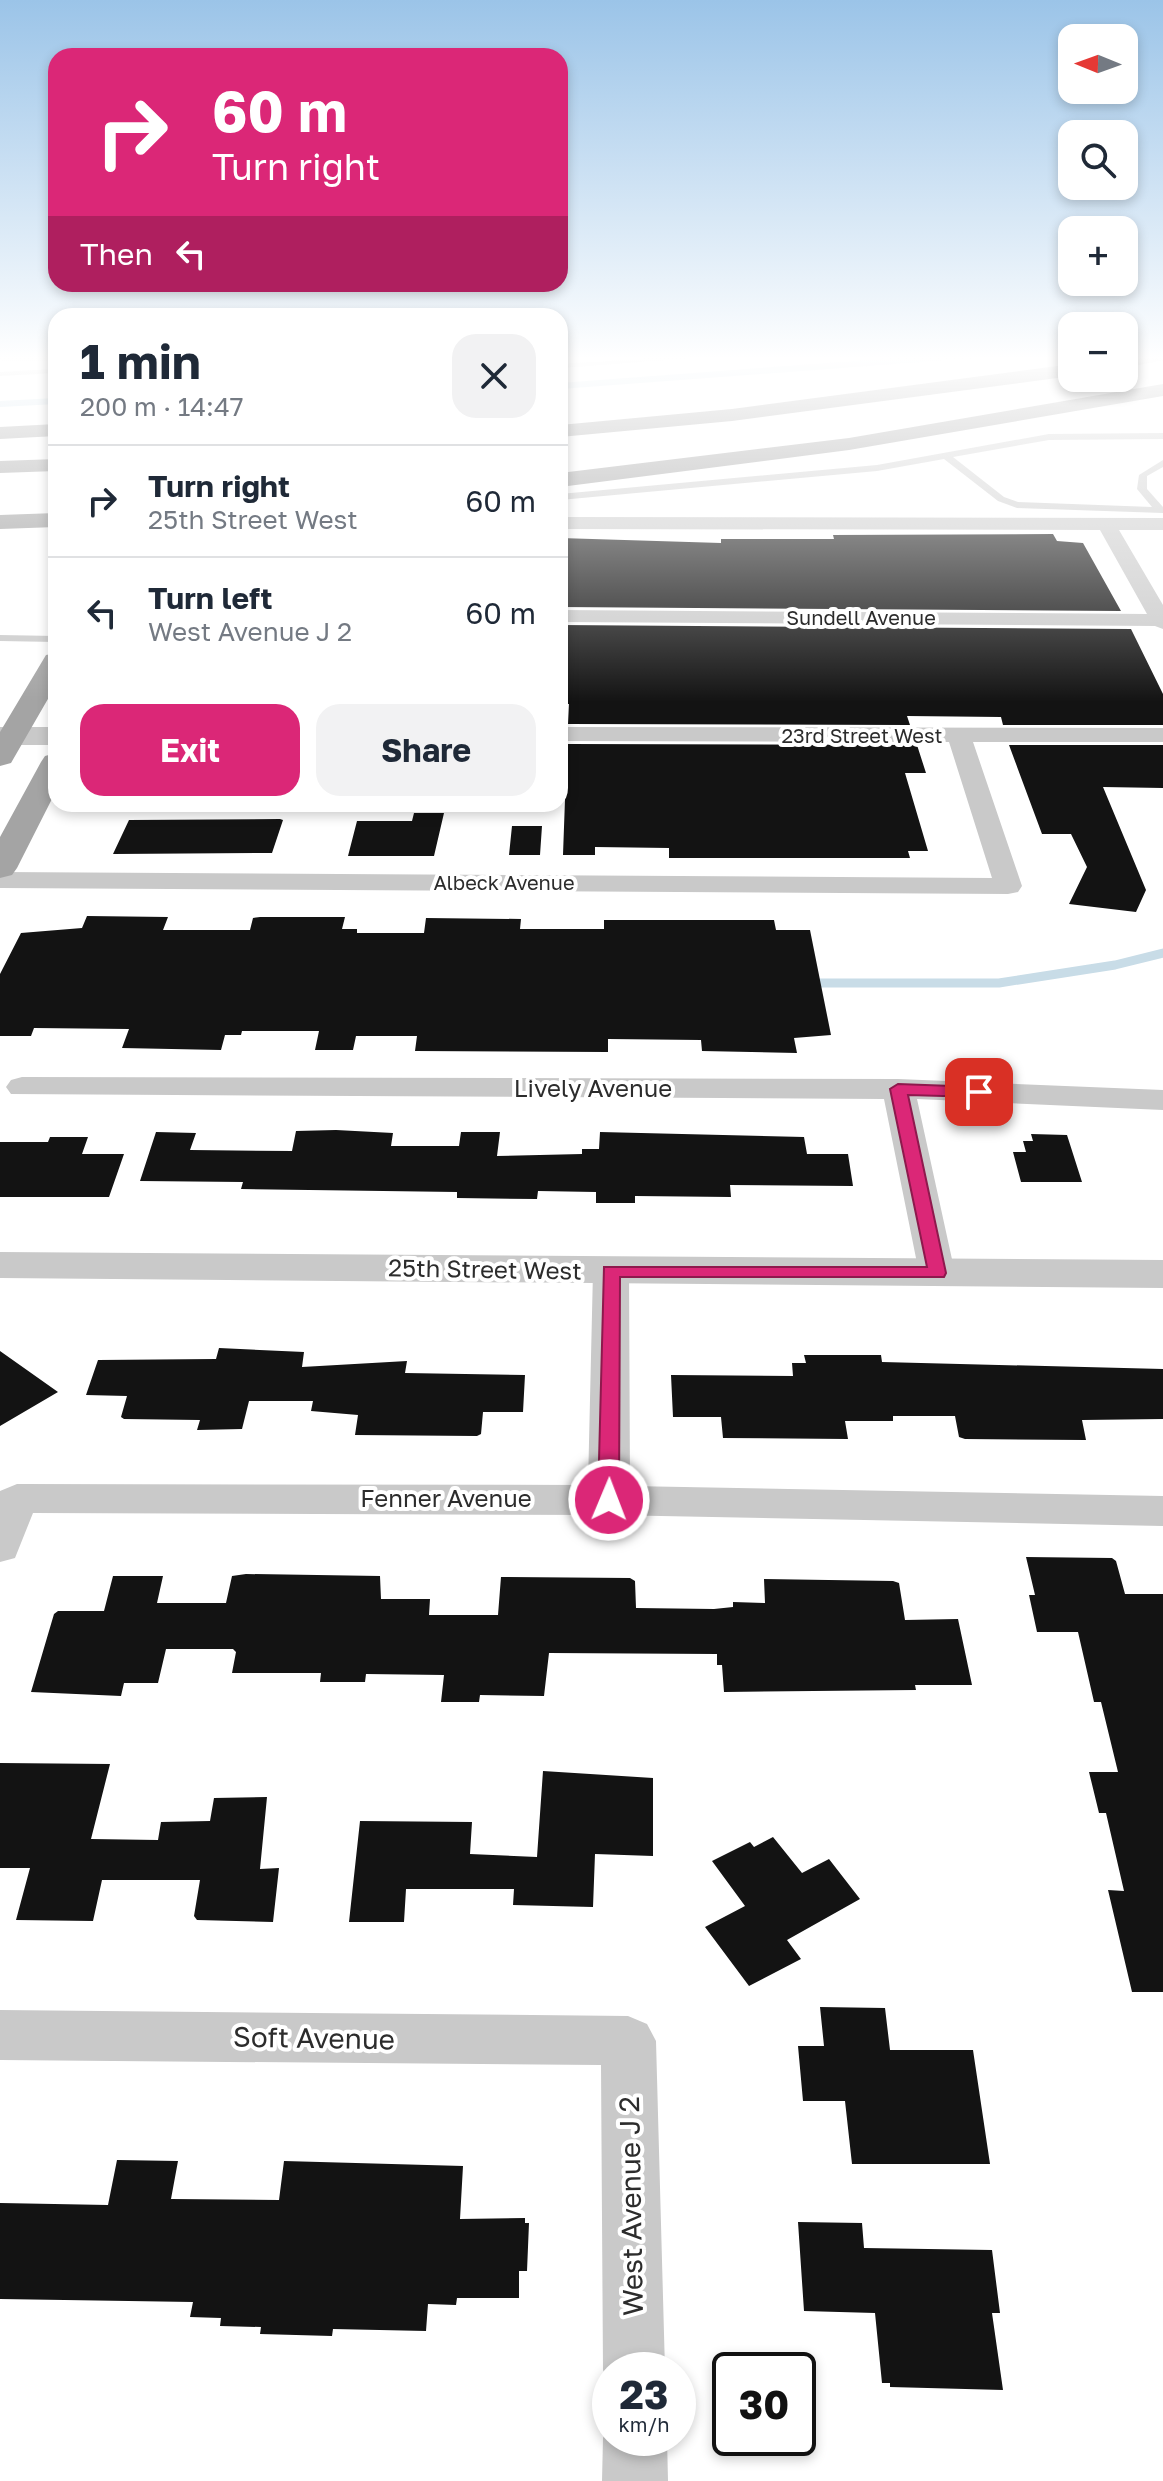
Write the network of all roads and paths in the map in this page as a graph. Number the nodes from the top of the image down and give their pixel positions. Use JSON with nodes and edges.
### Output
{"nodes":[{"id":1,"x":634,"y":471,"type":"edge"},
{"id":2,"x":843,"y":471,"type":"edge"},
{"id":3,"x":965,"y":471,"type":"edge"},
{"id":4,"x":1150,"y":471,"type":"edge"},
{"id":5,"x":568,"y":479,"type":"edge"},
{"id":6,"x":568,"y":496,"type":"edge"},
{"id":7,"x":1162,"y":515,"type":"edge"},
{"id":8,"x":48,"y":520,"type":"edge"},
{"id":9,"x":0,"y":522,"type":"edge"},
{"id":10,"x":568,"y":523,"type":"edge"},
{"id":11,"x":1106,"y":524,"type":"junction"},
{"id":12,"x":568,"y":616,"type":"edge"},
{"id":13,"x":1162,"y":621,"type":"edge"},
{"id":14,"x":0,"y":638,"type":"edge"},
{"id":15,"x":48,"y":639,"type":"edge"},
{"id":16,"x":48,"y":673,"type":"edge"},
{"id":17,"x":48,"y":724,"type":"edge"},
{"id":18,"x":6,"y":734,"type":"edge"},
{"id":19,"x":568,"y":734,"type":"edge"},
{"id":20,"x":1163,"y":735,"type":"edge"},
{"id":21,"x":48,"y":736,"type":"edge"},
{"id":22,"x":959,"y":736,"type":"junction"},
{"id":23,"x":48,"y":777,"type":"edge"},
{"id":24,"x":0,"y":868,"type":"edge"},
{"id":25,"x":0,"y":880,"type":"edge"},
{"id":26,"x":22,"y":1087,"type":"dead end"},
{"id":27,"x":898,"y":1089,"type":"junction"},
{"id":28,"x":1163,"y":1100,"type":"edge"},
{"id":29,"x":0,"y":1265,"type":"edge"},
{"id":30,"x":611,"y":1271,"type":"junction"},
{"id":31,"x":937,"y":1273,"type":"junction"},
{"id":32,"x":1163,"y":1274,"type":"edge"},
{"id":33,"x":609,"y":1500,"type":"junction"},
{"id":34,"x":1163,"y":1511,"type":"edge"},
{"id":35,"x":0,"y":1547,"type":"edge"},
{"id":36,"x":0,"y":2035,"type":"edge"},
{"id":37,"x":628,"y":2041,"type":"joint"},
{"id":38,"x":634,"y":2352,"type":"edge"},
{"id":39,"x":635,"y":2456,"type":"edge"},
{"id":40,"x":635,"y":2481,"type":"edge"}],
"edges":[{"from":1,"to":5,"type":"highway"},
{"from":2,"to":6,"type":"lane"},
{"from":3,"to":7,"type":"lane"},
{"from":4,"to":7,"type":"lane"},
{"from":7,"to":11,"type":"street"},
{"from":8,"to":9,"type":"highway"},
{"from":10,"to":11,"type":"street"},
{"from":11,"to":13,"type":"street"},
{"from":12,"to":13,"type":"street","name":"Sundell Avenue"},
{"from":14,"to":15,"type":"lane"},
{"from":16,"to":18,"type":"main road"},
{"from":17,"to":18,"type":"street"},
{"from":18,"to":21,"type":"street"},
{"from":19,"to":22,"type":"street","name":"23rd Street West"},
{"from":20,"to":22,"type":"street","name":"23rd Street West"},
{"from":22,"to":25,"type":"street","name":"Albeck Avenue"},
{"from":23,"to":24,"type":"main road"},
{"from":26,"to":27,"type":"street","name":"Lively Avenue"},
{"from":27,"to":28,"type":"street","name":"Lively Avenue"},
{"from":27,"to":31,"type":"street"},
{"from":29,"to":30,"type":"street","name":"25th Street West"},
{"from":30,"to":31,"type":"street","name":"25th Street West"},
{"from":30,"to":33,"type":"street"},
{"from":31,"to":32,"type":"street","name":"25th Street West"},
{"from":33,"to":34,"type":"street","name":"Fenner Avenue"},
{"from":33,"to":35,"type":"street","name":"Fenner Avenue"},
{"from":36,"to":37,"type":"street","name":"Soft Avenue"},
{"from":37,"to":38,"type":"street","name":"West Avenue J 2"},
{"from":39,"to":40,"type":"street"}]}
